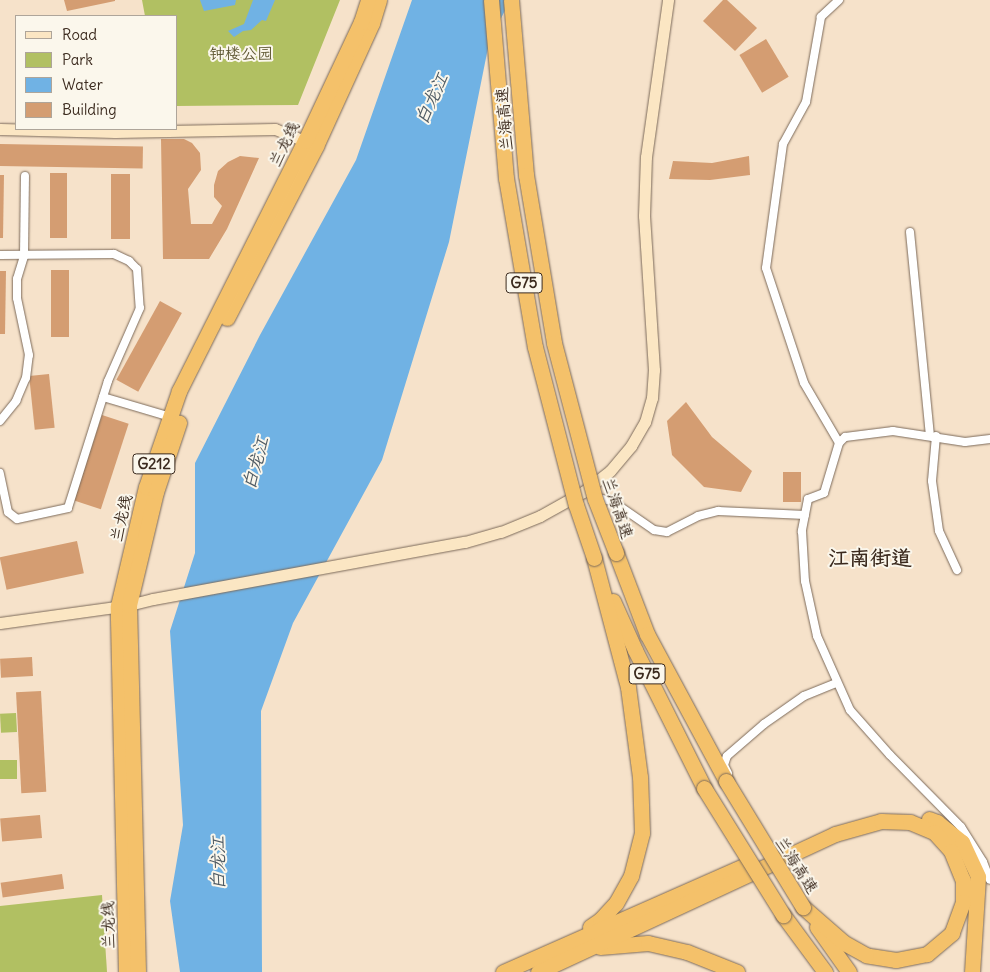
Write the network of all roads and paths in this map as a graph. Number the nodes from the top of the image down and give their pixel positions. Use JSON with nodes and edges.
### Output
{"nodes":[{"id":1,"x":368,"y":0,"type":"edge"},
{"id":2,"x":379,"y":0,"type":"edge"},
{"id":3,"x":491,"y":0,"type":"edge"},
{"id":4,"x":511,"y":0,"type":"edge"},
{"id":5,"x":668,"y":0,"type":"edge"},
{"id":6,"x":839,"y":0,"type":"edge"},
{"id":7,"x":0,"y":129,"type":"edge"},
{"id":8,"x":15,"y":129,"type":"edge"},
{"id":9,"x":38,"y":130,"type":"edge"},
{"id":10,"x":311,"y":144,"type":"junction"},
{"id":11,"x":25,"y":176,"type":"dead end"},
{"id":12,"x":910,"y":232,"type":"dead end"},
{"id":13,"x":0,"y":255,"type":"edge"},
{"id":14,"x":24,"y":256,"type":"junction"},
{"id":15,"x":103,"y":397,"type":"junction"},
{"id":16,"x":175,"y":418,"type":"junction"},
{"id":17,"x":0,"y":421,"type":"edge"},
{"id":18,"x":933,"y":436,"type":"junction"},
{"id":19,"x":990,"y":439,"type":"edge"},
{"id":20,"x":839,"y":443,"type":"junction"},
{"id":21,"x":0,"y":473,"type":"edge"},
{"id":22,"x":584,"y":492,"type":"junction"},
{"id":23,"x":805,"y":515,"type":"junction"},
{"id":24,"x":594,"y":558,"type":"junction"},
{"id":25,"x":957,"y":570,"type":"dead end"},
{"id":26,"x":124,"y":606,"type":"junction"},
{"id":27,"x":0,"y":623,"type":"edge"},
{"id":28,"x":837,"y":683,"type":"junction"},
{"id":29,"x":740,"y":798,"type":"dead end"},
{"id":30,"x":990,"y":880,"type":"edge"},
{"id":31,"x":803,"y":907,"type":"junction"},
{"id":32,"x":563,"y":945,"type":"junction"},
{"id":33,"x":588,"y":948,"type":"junction"},
{"id":34,"x":126,"y":972,"type":"edge"},
{"id":35,"x":138,"y":972,"type":"edge"},
{"id":36,"x":503,"y":972,"type":"edge"},
{"id":37,"x":538,"y":972,"type":"edge"},
{"id":38,"x":737,"y":972,"type":"edge"},
{"id":39,"x":825,"y":972,"type":"edge"},
{"id":40,"x":849,"y":972,"type":"edge"},
{"id":41,"x":972,"y":972,"type":"edge"}],
"edges":[{"from":1,"to":10,"type":"highway","name":"兰龙线","number":"G212"},
{"from":2,"to":10,"type":"highway","name":"兰龙线","number":"G212"},
{"from":3,"to":24,"type":"highway","name":"兰海高速","number":"G75","bridge":true},
{"from":4,"to":31,"type":"highway","name":"兰海高速","number":"G75","bridge":true},
{"from":5,"to":22,"type":"street"},
{"from":6,"to":20,"type":"street"},
{"from":7,"to":8,"type":"street"},
{"from":9,"to":10,"type":"street"},
{"from":10,"to":16,"type":"highway","name":"兰龙线","number":"G212"},
{"from":11,"to":14,"type":"street"},
{"from":12,"to":18,"type":"street"},
{"from":13,"to":14,"type":"street"},
{"from":14,"to":15,"type":"street"},
{"from":14,"to":17,"type":"street"},
{"from":15,"to":16,"type":"street"},
{"from":15,"to":21,"type":"street"},
{"from":16,"to":26,"type":"highway","name":"兰龙线","number":"G212"},
{"from":18,"to":19,"type":"street"},
{"from":18,"to":20,"type":"street"},
{"from":18,"to":25,"type":"street"},
{"from":20,"to":23,"type":"street"},
{"from":22,"to":23,"type":"street"},
{"from":22,"to":26,"type":"street"},
{"from":23,"to":28,"type":"street"},
{"from":24,"to":32,"type":"highway"},
{"from":24,"to":39,"type":"highway","name":"兰海高速","number":"G75","bridge":true},
{"from":26,"to":27,"type":"street"},
{"from":26,"to":34,"type":"highway","name":"兰龙线","number":"G212"},
{"from":26,"to":35,"type":"highway","name":"兰龙线","number":"G212"},
{"from":28,"to":29,"type":"street"},
{"from":28,"to":30,"type":"street"},
{"from":31,"to":33,"type":"highway"},
{"from":31,"to":40,"type":"highway","name":"兰海高速","number":"G75"},
{"from":32,"to":36,"type":"highway"},
{"from":32,"to":41,"type":"highway"},
{"from":33,"to":37,"type":"highway"},
{"from":33,"to":38,"type":"highway"}]}
